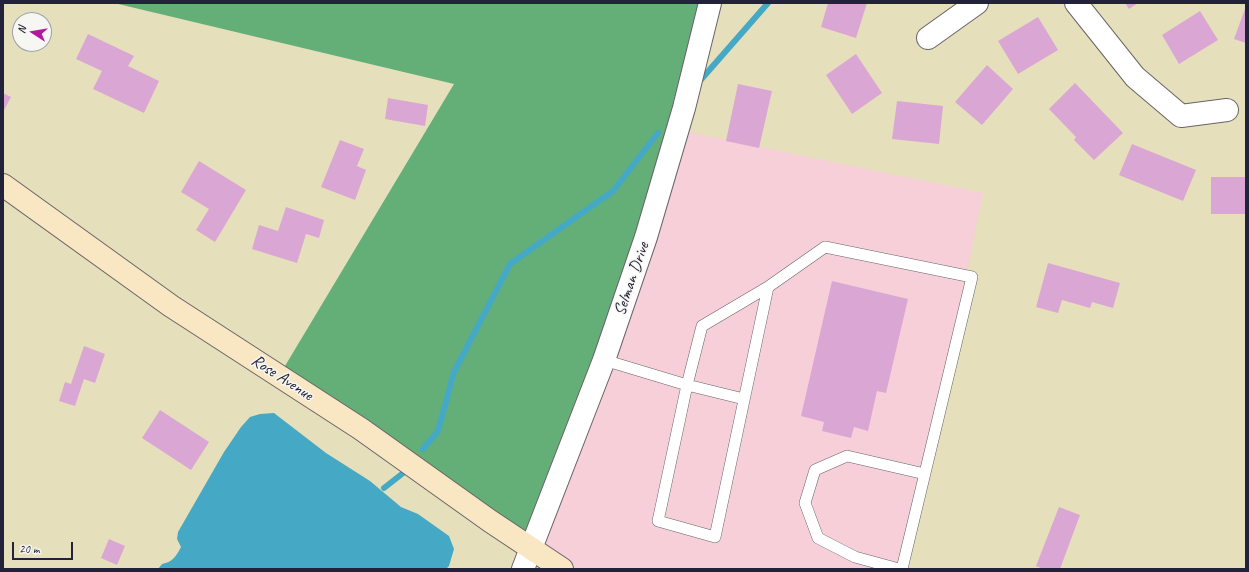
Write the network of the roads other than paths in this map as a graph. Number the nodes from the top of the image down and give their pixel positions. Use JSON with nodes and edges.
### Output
{"nodes":[{"id":1,"x":710,"y":3,"type":"edge"},
{"id":2,"x":977,"y":3,"type":"edge"},
{"id":3,"x":1076,"y":3,"type":"edge"},
{"id":4,"x":928,"y":38,"type":"dead end"},
{"id":5,"x":1227,"y":110,"type":"dead end"},
{"id":6,"x":3,"y":185,"type":"edge"},
{"id":7,"x":768,"y":287,"type":"junction"},
{"id":8,"x":604,"y":360,"type":"junction"},
{"id":9,"x":687,"y":385,"type":"junction"},
{"id":10,"x":744,"y":400,"type":"junction"},
{"id":11,"x":925,"y":474,"type":"junction"},
{"id":12,"x":532,"y":548,"type":"junction"},
{"id":13,"x":523,"y":569,"type":"edge"},
{"id":14,"x":562,"y":569,"type":"edge"},
{"id":15,"x":900,"y":569,"type":"edge"}],
"edges":[{"from":1,"to":8,"type":"street","name":"Selman Drive"},
{"from":2,"to":4,"type":"street"},
{"from":3,"to":5,"type":"street"},
{"from":6,"to":12,"type":"street","name":"Rose Avenue"},
{"from":7,"to":9,"type":"lane"},
{"from":7,"to":10,"type":"lane"},
{"from":7,"to":11,"type":"lane"},
{"from":8,"to":9,"type":"lane"},
{"from":8,"to":12,"type":"street","name":"Selman Drive"},
{"from":9,"to":10,"type":"lane"},
{"from":9,"to":10,"type":"lane"},
{"from":11,"to":15,"type":"lane"},
{"from":11,"to":15,"type":"lane"},
{"from":12,"to":13,"type":"street","name":"Selman Drive"},
{"from":12,"to":14,"type":"street","name":"Rose Avenue"}]}
